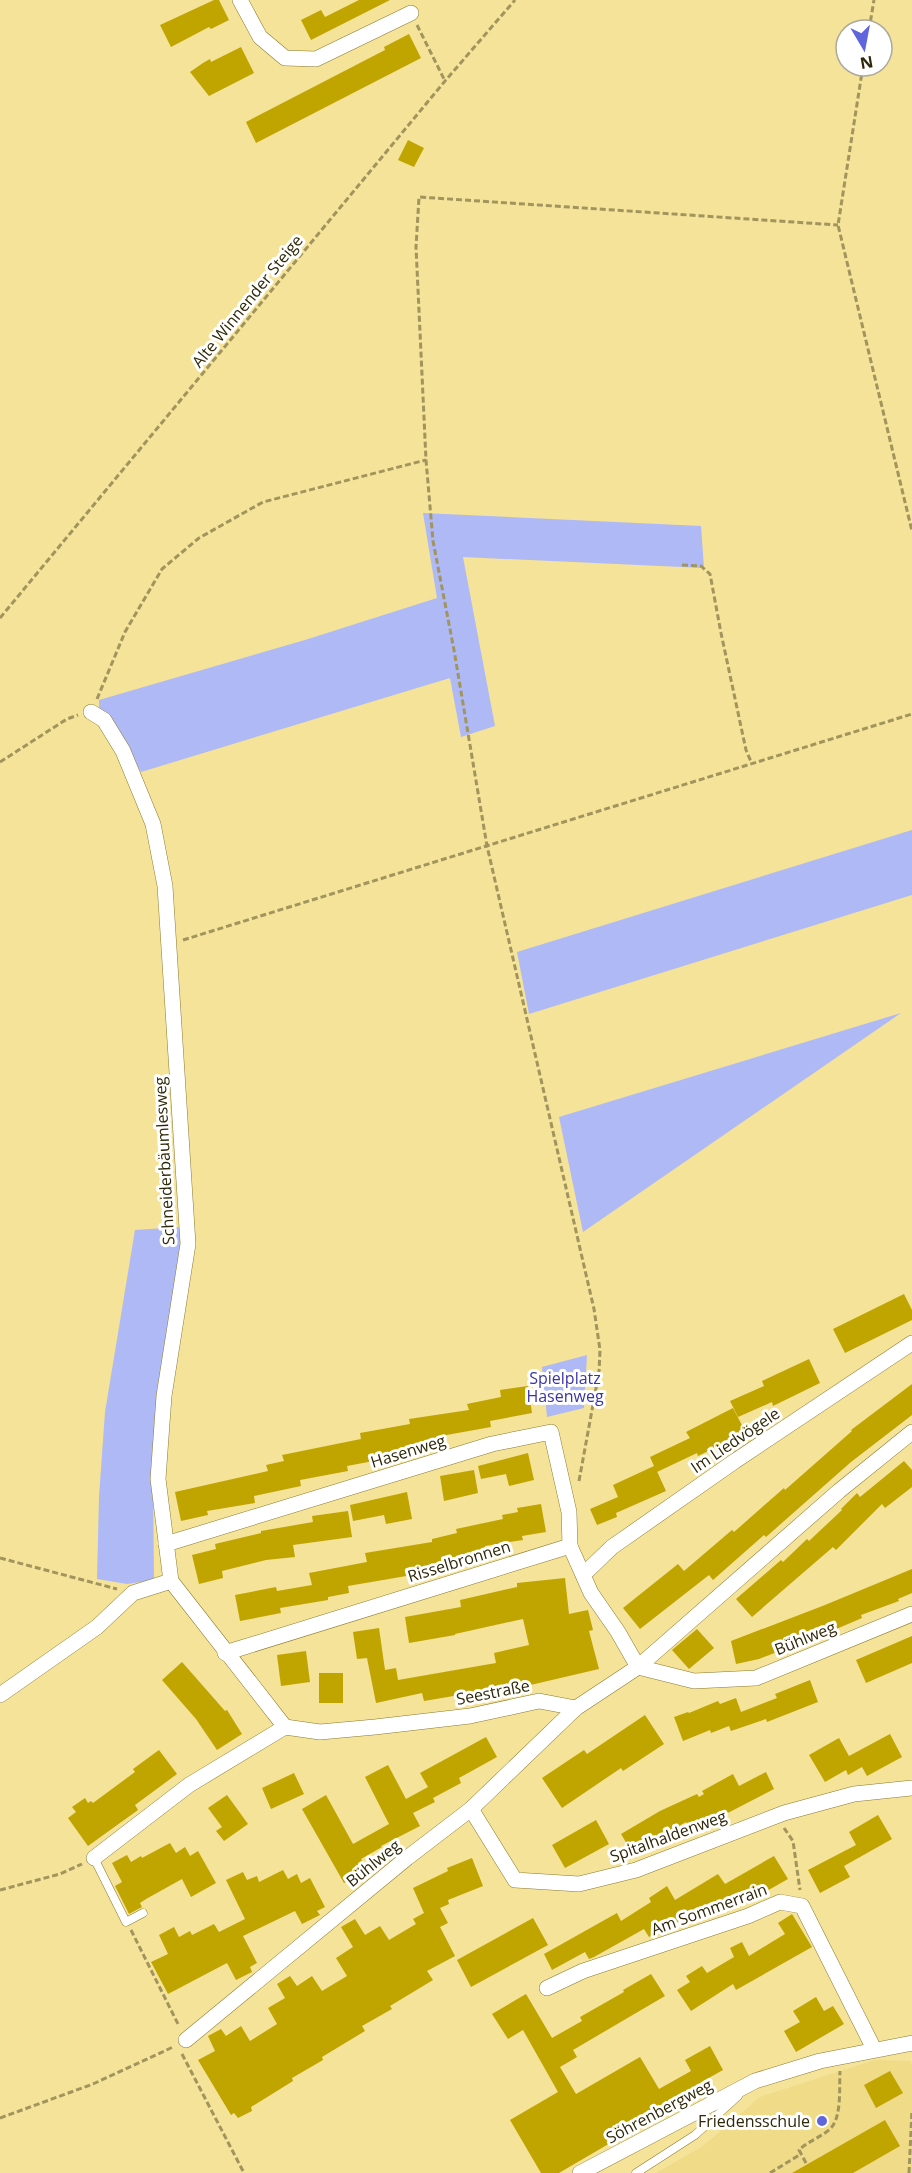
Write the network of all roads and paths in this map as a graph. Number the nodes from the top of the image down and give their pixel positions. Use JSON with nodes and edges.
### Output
{"nodes":[{"id":1,"x":240,"y":0,"type":"edge"},
{"id":2,"x":515,"y":0,"type":"edge"},
{"id":3,"x":874,"y":0,"type":"edge"},
{"id":4,"x":411,"y":13,"type":"joint"},
{"id":5,"x":871,"y":18,"type":"edge"},
{"id":6,"x":861,"y":78,"type":"edge"},
{"id":7,"x":445,"y":81,"type":"junction"},
{"id":8,"x":838,"y":225,"type":"junction"},
{"id":9,"x":426,"y":460,"type":"junction"},
{"id":10,"x":912,"y":531,"type":"edge"},
{"id":11,"x":682,"y":565,"type":"dead end"},
{"id":12,"x":0,"y":618,"type":"edge"},
{"id":13,"x":91,"y":712,"type":"junction"},
{"id":14,"x":912,"y":714,"type":"edge"},
{"id":15,"x":0,"y":762,"type":"edge"},
{"id":16,"x":752,"y":764,"type":"junction"},
{"id":17,"x":487,"y":846,"type":"junction"},
{"id":18,"x":170,"y":944,"type":"junction"},
{"id":19,"x":912,"y":1343,"type":"edge"},
{"id":20,"x":912,"y":1432,"type":"edge"},
{"id":21,"x":569,"y":1512,"type":"junction"},
{"id":22,"x":166,"y":1544,"type":"junction"},
{"id":23,"x":570,"y":1546,"type":"junction"},
{"id":24,"x":0,"y":1558,"type":"edge"},
{"id":25,"x":584,"y":1574,"type":"junction"},
{"id":26,"x":171,"y":1581,"type":"junction"},
{"id":27,"x":133,"y":1593,"type":"junction"},
{"id":28,"x":912,"y":1614,"type":"edge"},
{"id":29,"x":225,"y":1653,"type":"junction"},
{"id":30,"x":638,"y":1667,"type":"junction"},
{"id":31,"x":0,"y":1695,"type":"edge"},
{"id":32,"x":576,"y":1708,"type":"junction"},
{"id":33,"x":285,"y":1727,"type":"junction"},
{"id":34,"x":912,"y":1788,"type":"edge"},
{"id":35,"x":471,"y":1809,"type":"junction"},
{"id":36,"x":781,"y":1824,"type":"dead end"},
{"id":37,"x":94,"y":1858,"type":"junction"},
{"id":38,"x":0,"y":1890,"type":"edge"},
{"id":39,"x":802,"y":1906,"type":"junction"},
{"id":40,"x":143,"y":1912,"type":"dead end"},
{"id":41,"x":126,"y":1922,"type":"junction"},
{"id":42,"x":547,"y":1988,"type":"dead end"},
{"id":43,"x":912,"y":2043,"type":"edge"},
{"id":44,"x":182,"y":2046,"type":"junction"},
{"id":45,"x":874,"y":2049,"type":"junction"},
{"id":46,"x":840,"y":2057,"type":"junction"},
{"id":47,"x":755,"y":2080,"type":"junction"},
{"id":48,"x":912,"y":2110,"type":"edge"},
{"id":49,"x":0,"y":2118,"type":"edge"},
{"id":50,"x":801,"y":2154,"type":"junction"},
{"id":51,"x":806,"y":2163,"type":"dead end"},
{"id":52,"x":244,"y":2173,"type":"edge"},
{"id":53,"x":580,"y":2173,"type":"edge"},
{"id":54,"x":636,"y":2173,"type":"edge"},
{"id":55,"x":770,"y":2173,"type":"edge"},
{"id":56,"x":909,"y":2173,"type":"edge"}],
"edges":[{"from":1,"to":4,"type":"street"},
{"from":2,"to":7,"type":"path","name":"Alte Winnender Steige"},
{"from":3,"to":5,"type":"path"},
{"from":4,"to":7,"type":"path"},
{"from":6,"to":8,"type":"path"},
{"from":7,"to":12,"type":"path","name":"Alte Winnender Steige"},
{"from":8,"to":9,"type":"path"},
{"from":8,"to":10,"type":"path"},
{"from":9,"to":13,"type":"path"},
{"from":9,"to":17,"type":"path"},
{"from":11,"to":16,"type":"path"},
{"from":13,"to":15,"type":"path"},
{"from":13,"to":18,"type":"street","name":"Schneiderbäumlesweg"},
{"from":14,"to":16,"type":"path"},
{"from":16,"to":17,"type":"path"},
{"from":17,"to":18,"type":"path"},
{"from":17,"to":21,"type":"path"},
{"from":18,"to":22,"type":"street","name":"Schneiderbäumlesweg"},
{"from":19,"to":25,"type":"street","name":"Im Liedvögele"},
{"from":20,"to":30,"type":"street"},
{"from":21,"to":22,"type":"street","name":"Hasenweg"},
{"from":21,"to":23,"type":"street","name":"Hasenweg"},
{"from":22,"to":26,"type":"street","name":"Schneiderbäumlesweg"},
{"from":23,"to":25,"type":"street"},
{"from":23,"to":29,"type":"street","name":"Risselbronnen"},
{"from":24,"to":27,"type":"path"},
{"from":25,"to":30,"type":"street"},
{"from":26,"to":27,"type":"street"},
{"from":26,"to":29,"type":"street","name":"Schneiderbäumlesweg"},
{"from":27,"to":31,"type":"street"},
{"from":28,"to":30,"type":"street","name":"Bühlweg"},
{"from":29,"to":33,"type":"street","name":"Schneiderbäumlesweg"},
{"from":30,"to":32,"type":"street"},
{"from":32,"to":33,"type":"street","name":"Seestraße"},
{"from":32,"to":35,"type":"street","name":"Bühlweg"},
{"from":33,"to":37,"type":"street"},
{"from":34,"to":35,"type":"street","name":"Spitalhaldenweg"},
{"from":35,"to":44,"type":"street","name":"Bühlweg"},
{"from":36,"to":39,"type":"path"},
{"from":37,"to":38,"type":"path"},
{"from":37,"to":41,"type":"lane"},
{"from":39,"to":42,"type":"street","name":"Am Sommerrain"},
{"from":39,"to":45,"type":"street"},
{"from":40,"to":41,"type":"lane"},
{"from":41,"to":44,"type":"path"},
{"from":43,"to":45,"type":"street","name":"Söhrenbergweg"},
{"from":44,"to":49,"type":"path"},
{"from":44,"to":52,"type":"path"},
{"from":45,"to":46,"type":"street","name":"Söhrenbergweg"},
{"from":46,"to":47,"type":"street","name":"Söhrenbergweg"},
{"from":46,"to":50,"type":"path"},
{"from":47,"to":53,"type":"street","name":"Söhrenbergweg"},
{"from":47,"to":54,"type":"lane","name":"Söhrenbergweg"},
{"from":48,"to":56,"type":"path"},
{"from":50,"to":51,"type":"path"},
{"from":50,"to":55,"type":"path"}]}
